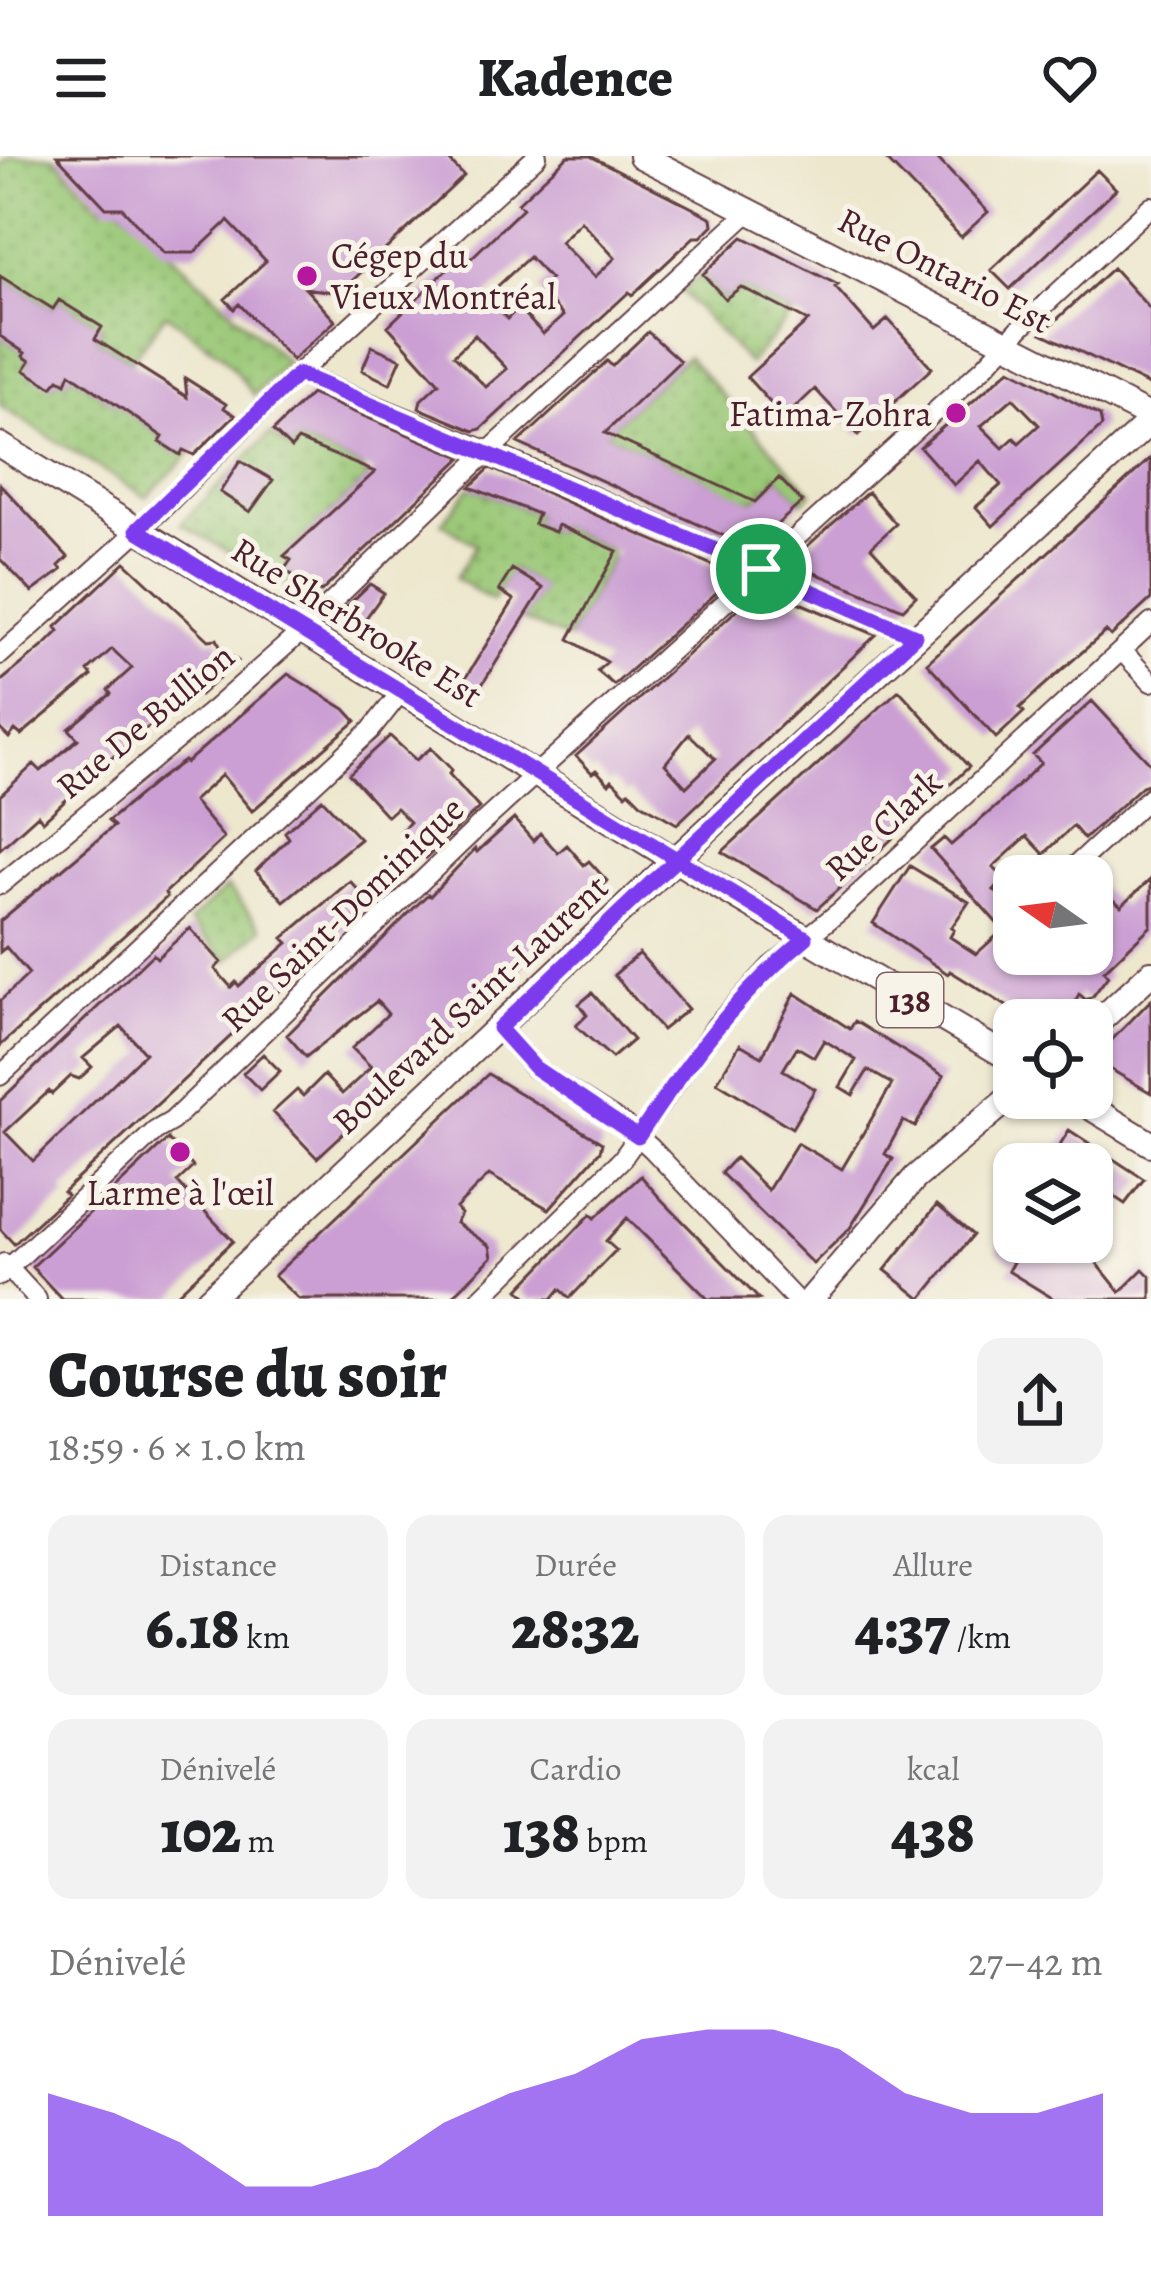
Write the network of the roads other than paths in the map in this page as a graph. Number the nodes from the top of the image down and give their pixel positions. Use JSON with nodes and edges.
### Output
{"nodes":[{"id":1,"x":537,"y":156,"type":"edge"},
{"id":2,"x":641,"y":156,"type":"edge"},
{"id":3,"x":1151,"y":206,"type":"edge"},
{"id":4,"x":750,"y":212,"type":"junction"},
{"id":5,"x":1007,"y":341,"type":"junction"},
{"id":6,"x":298,"y":374,"type":"junction"},
{"id":7,"x":1151,"y":419,"type":"edge"},
{"id":8,"x":0,"y":445,"type":"edge"},
{"id":9,"x":489,"y":452,"type":"junction"},
{"id":10,"x":137,"y":530,"type":"junction"},
{"id":11,"x":761,"y":569,"type":"junction"},
{"id":12,"x":1151,"y":623,"type":"edge"},
{"id":13,"x":301,"y":632,"type":"junction"},
{"id":14,"x":915,"y":636,"type":"junction"},
{"id":15,"x":1122,"y":650,"type":"junction"},
{"id":16,"x":0,"y":656,"type":"edge"},
{"id":17,"x":1151,"y":682,"type":"edge"},
{"id":18,"x":401,"y":692,"type":"junction"},
{"id":19,"x":537,"y":775,"type":"junction"},
{"id":20,"x":1151,"y":796,"type":"edge"},
{"id":21,"x":1087,"y":855,"type":"edge"},
{"id":22,"x":677,"y":859,"type":"junction"},
{"id":23,"x":0,"y":886,"type":"edge"},
{"id":24,"x":806,"y":938,"type":"junction"},
{"id":25,"x":1151,"y":973,"type":"edge"},
{"id":26,"x":1113,"y":1008,"type":"edge"},
{"id":27,"x":499,"y":1028,"type":"junction"},
{"id":28,"x":993,"y":1049,"type":"edge"},
{"id":29,"x":0,"y":1076,"type":"edge"},
{"id":30,"x":993,"y":1112,"type":"edge"},
{"id":31,"x":1110,"y":1119,"type":"edge"},
{"id":32,"x":638,"y":1137,"type":"junction"},
{"id":33,"x":1151,"y":1144,"type":"edge"},
{"id":34,"x":3,"y":1268,"type":"edge"},
{"id":35,"x":37,"y":1299,"type":"edge"},
{"id":36,"x":209,"y":1299,"type":"edge"},
{"id":37,"x":480,"y":1299,"type":"edge"},
{"id":38,"x":795,"y":1299,"type":"edge"},
{"id":39,"x":811,"y":1299,"type":"edge"}],
"edges":[{"from":1,"to":6,"type":"street"},
{"from":2,"to":4,"type":"main road","name":"Rue Ontario Est"},
{"from":3,"to":5,"type":"street","name":"Rue Saint-Dominique"},
{"from":4,"to":5,"type":"main road","name":"Rue Ontario Est"},
{"from":4,"to":9,"type":"street","name":"Rue De Bullion"},
{"from":5,"to":7,"type":"main road","name":"Rue Ontario Est"},
{"from":5,"to":11,"type":"street","name":"Rue Saint-Dominique"},
{"from":6,"to":9,"type":"street"},
{"from":6,"to":10,"type":"street"},
{"from":7,"to":14,"type":"main road","name":"Boulevard Saint-Laurent"},
{"from":8,"to":10,"type":"main road","name":"Rue Sherbrooke Est","number":"138"},
{"from":9,"to":11,"type":"street"},
{"from":9,"to":13,"type":"street","name":"Rue De Bullion"},
{"from":10,"to":13,"type":"main road","name":"Rue Sherbrooke Est","number":"138"},
{"from":10,"to":16,"type":"street"},
{"from":11,"to":14,"type":"street"},
{"from":11,"to":19,"type":"street","name":"Rue Saint-Dominique"},
{"from":12,"to":15,"type":"street","name":"Rue Clark"},
{"from":13,"to":18,"type":"main road","name":"Rue Sherbrooke Est","number":"138"},
{"from":13,"to":23,"type":"street","name":"Rue De Bullion"},
{"from":14,"to":22,"type":"main road","name":"Boulevard Saint-Laurent"},
{"from":15,"to":17,"type":"street"},
{"from":15,"to":24,"type":"street","name":"Rue Clark"},
{"from":18,"to":19,"type":"main road","name":"Rue Sherbrooke Est","number":"138"},
{"from":18,"to":29,"type":"street"},
{"from":19,"to":22,"type":"main road","name":"Rue Sherbrooke Est","number":"138"},
{"from":19,"to":34,"type":"street","name":"Rue Saint-Dominique"},
{"from":20,"to":21,"type":"street"},
{"from":22,"to":24,"type":"main road","number":"138"},
{"from":22,"to":27,"type":"main road","name":"Boulevard Saint-Laurent"},
{"from":24,"to":28,"type":"main road","number":"138"},
{"from":24,"to":32,"type":"street","name":"Rue Clark"},
{"from":25,"to":26,"type":"main road"},
{"from":27,"to":32,"type":"street"},
{"from":27,"to":36,"type":"main road","name":"Boulevard Saint-Laurent"},
{"from":30,"to":39,"type":"main road"},
{"from":31,"to":33,"type":"main road"},
{"from":32,"to":37,"type":"street","name":"Rue Clark"},
{"from":32,"to":38,"type":"street"},
{"from":34,"to":35,"type":"street"}]}
